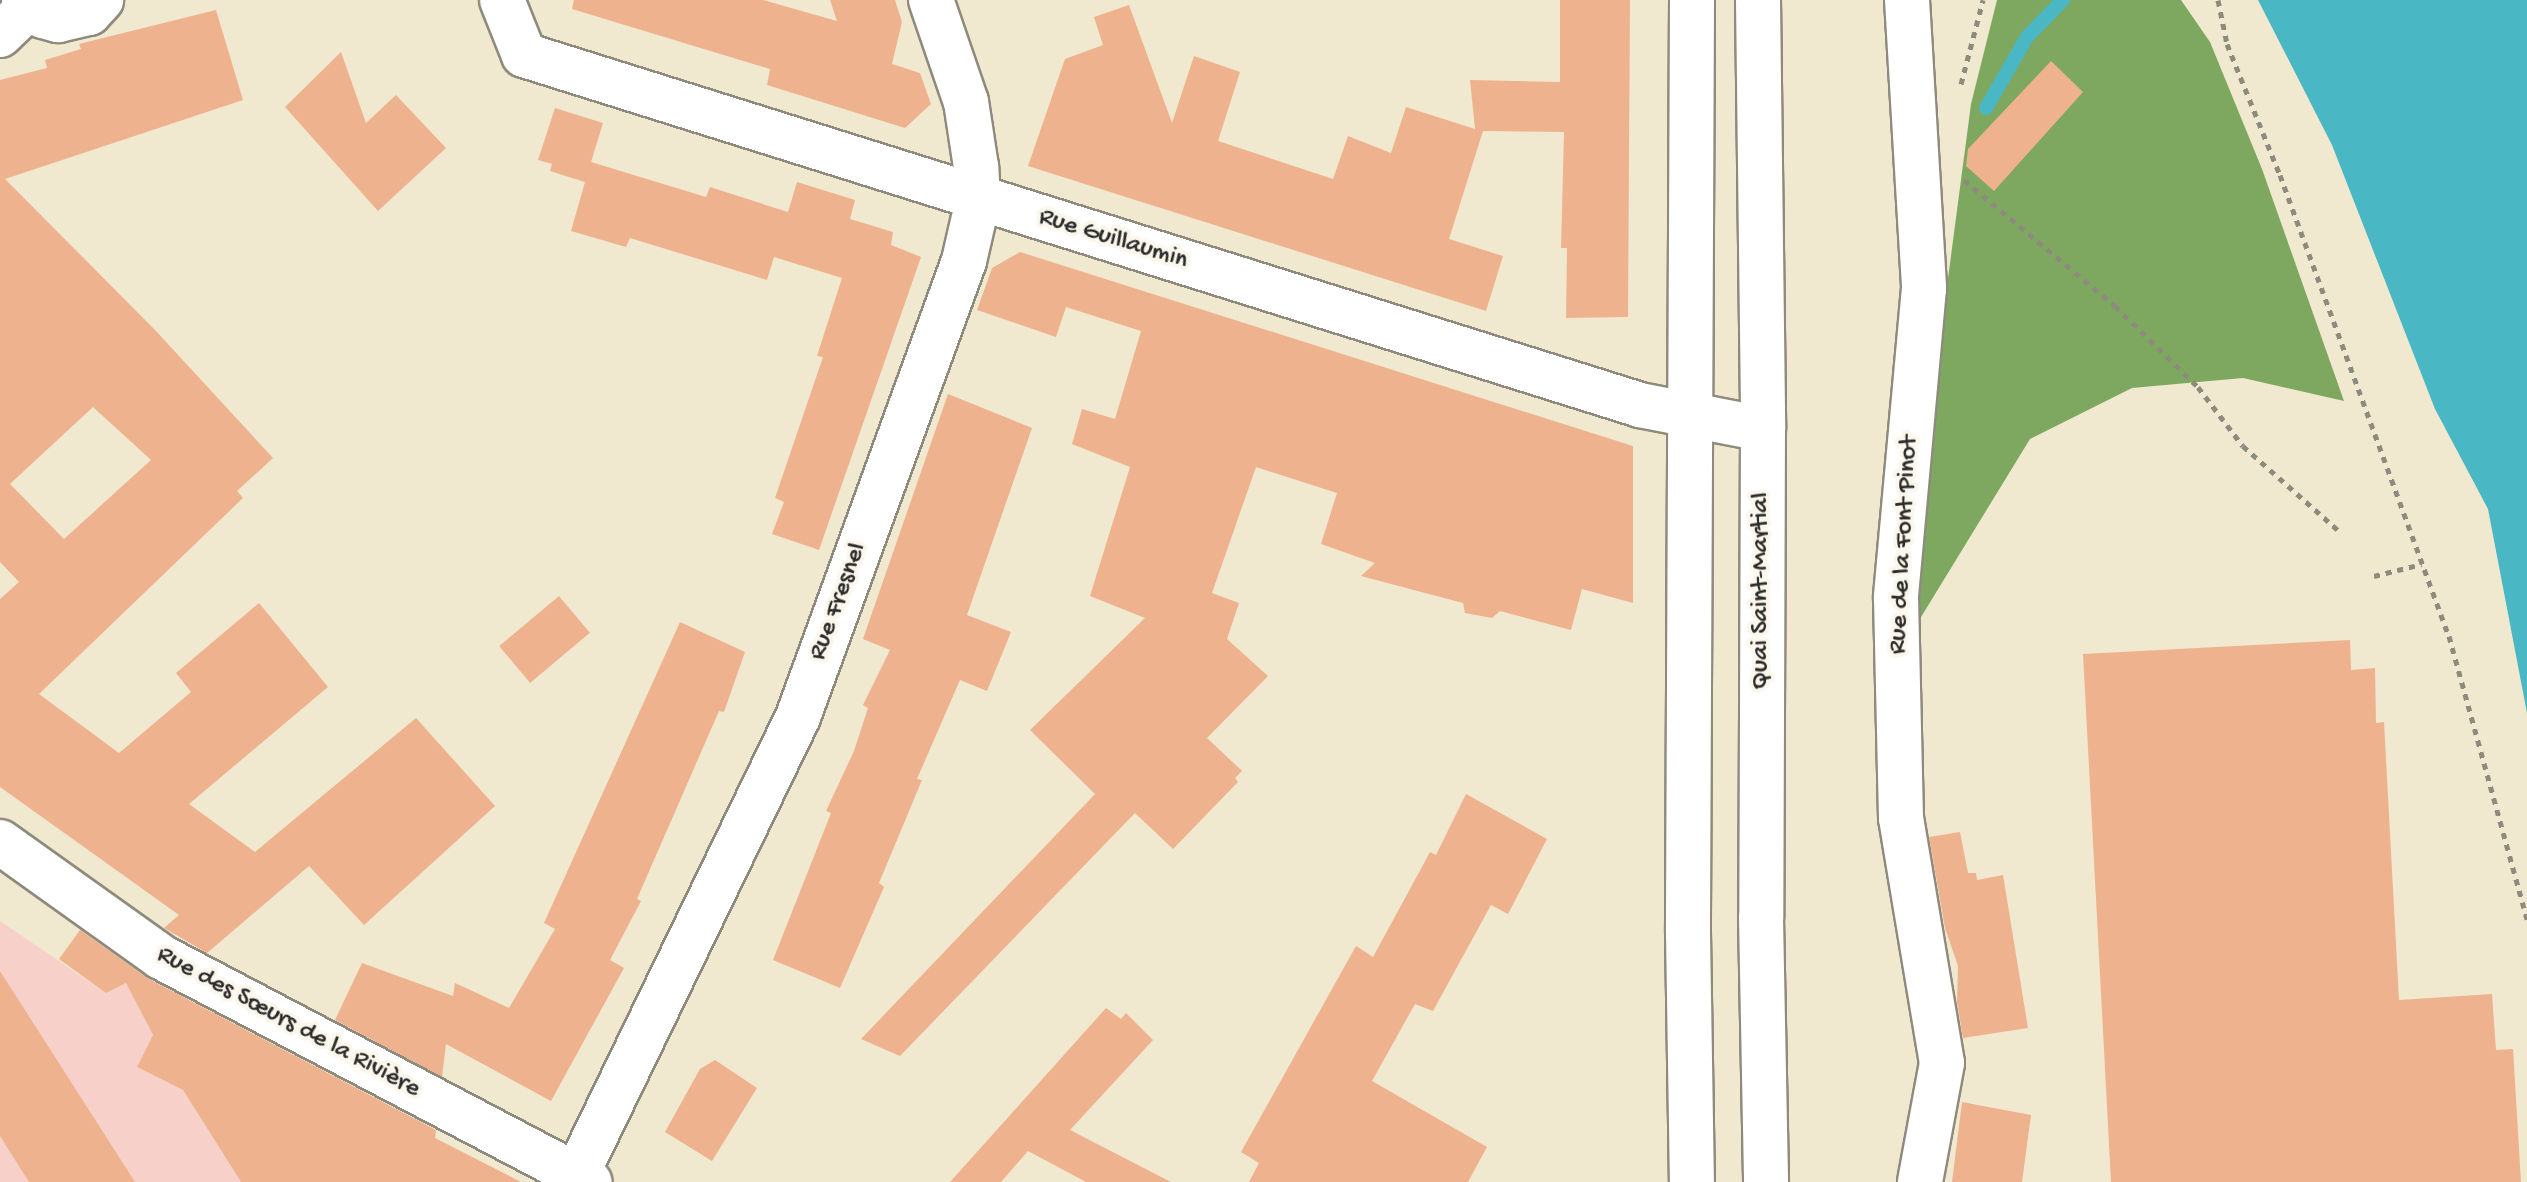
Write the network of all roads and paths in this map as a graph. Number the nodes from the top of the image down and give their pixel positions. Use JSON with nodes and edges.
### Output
{"nodes":[{"id":1,"x":101,"y":0,"type":"edge"},
{"id":2,"x":502,"y":0,"type":"edge"},
{"id":3,"x":931,"y":0,"type":"edge"},
{"id":4,"x":1692,"y":0,"type":"edge"},
{"id":5,"x":1758,"y":0,"type":"edge"},
{"id":6,"x":1907,"y":0,"type":"edge"},
{"id":7,"x":2218,"y":0,"type":"edge"},
{"id":8,"x":18,"y":14,"type":"edge"},
{"id":9,"x":1958,"y":174,"type":"dead end"},
{"id":10,"x":978,"y":200,"type":"junction"},
{"id":11,"x":1690,"y":415,"type":"junction"},
{"id":12,"x":1763,"y":429,"type":"junction"},
{"id":13,"x":2339,"y":531,"type":"dead end"},
{"id":14,"x":2422,"y":564,"type":"junction"},
{"id":15,"x":2374,"y":576,"type":"dead end"},
{"id":16,"x":0,"y":842,"type":"edge"},
{"id":17,"x":2527,"y":920,"type":"edge"},
{"id":18,"x":579,"y":1180,"type":"edge"},
{"id":19,"x":1692,"y":1182,"type":"edge"},
{"id":20,"x":1766,"y":1182,"type":"edge"},
{"id":21,"x":1920,"y":1182,"type":"edge"}],
"edges":[{"from":1,"to":8,"type":"street"},
{"from":2,"to":10,"type":"street","name":"Rue Guillaumin"},
{"from":3,"to":10,"type":"street","name":"Rue Fresnel"},
{"from":4,"to":11,"type":"street"},
{"from":5,"to":12,"type":"street","name":"Quai Saint-Martial"},
{"from":6,"to":21,"type":"street","name":"Rue de la Font Pinot"},
{"from":7,"to":14,"type":"path"},
{"from":9,"to":13,"type":"path"},
{"from":10,"to":11,"type":"street","name":"Rue Guillaumin"},
{"from":10,"to":18,"type":"street","name":"Rue Fresnel"},
{"from":11,"to":12,"type":"street","name":"Rue Guillaumin"},
{"from":11,"to":19,"type":"street"},
{"from":12,"to":20,"type":"street","name":"Quai Saint-Martial"},
{"from":14,"to":15,"type":"path"},
{"from":14,"to":17,"type":"path"},
{"from":16,"to":18,"type":"street","name":"Rue des Sœurs de la Rivière"}]}
